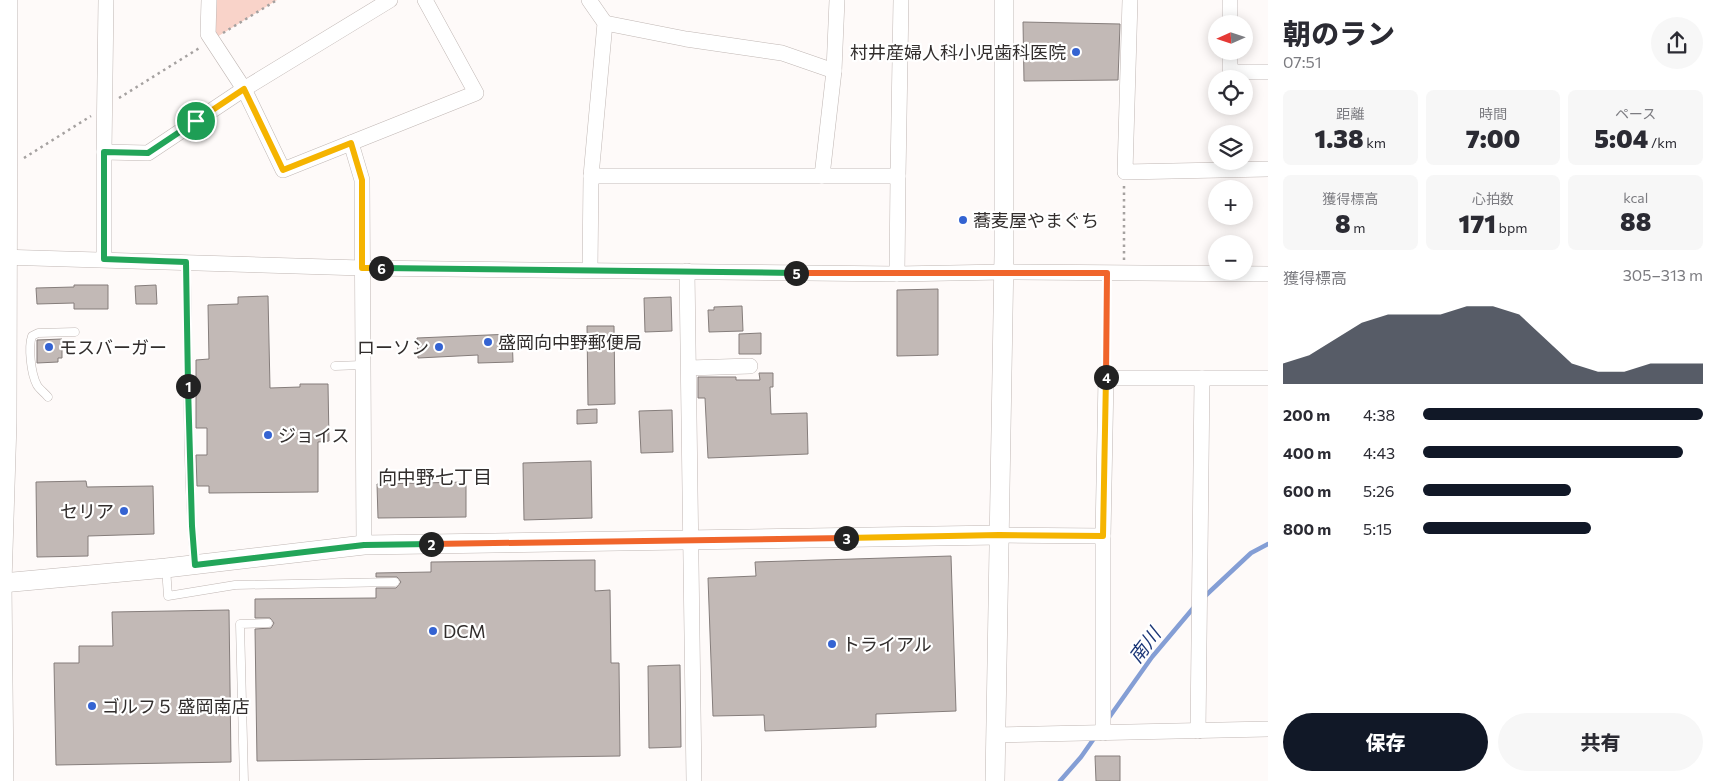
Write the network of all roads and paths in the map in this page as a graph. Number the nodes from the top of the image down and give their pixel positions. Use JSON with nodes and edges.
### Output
{"nodes":[{"id":1,"x":8,"y":0,"type":"edge"},
{"id":2,"x":106,"y":0,"type":"edge"},
{"id":3,"x":209,"y":0,"type":"edge"},
{"id":4,"x":277,"y":0,"type":"edge"},
{"id":5,"x":390,"y":0,"type":"edge"},
{"id":6,"x":425,"y":0,"type":"edge"},
{"id":7,"x":589,"y":0,"type":"edge"},
{"id":8,"x":837,"y":0,"type":"edge"},
{"id":9,"x":901,"y":0,"type":"edge"},
{"id":10,"x":1004,"y":0,"type":"edge"},
{"id":11,"x":1130,"y":0,"type":"edge"},
{"id":12,"x":1230,"y":0,"type":"edge"},
{"id":13,"x":1230,"y":15,"type":"edge"},
{"id":14,"x":605,"y":23,"type":"junction"},
{"id":15,"x":212,"y":40,"type":"junction"},
{"id":16,"x":1230,"y":60,"type":"edge"},
{"id":17,"x":834,"y":71,"type":"junction"},
{"id":18,"x":1268,"y":72,"type":"edge"},
{"id":19,"x":244,"y":89,"type":"junction"},
{"id":20,"x":104,"y":107,"type":"junction"},
{"id":21,"x":351,"y":143,"type":"junction"},
{"id":22,"x":104,"y":152,"type":"junction"},
{"id":23,"x":18,"y":162,"type":"dead end"},
{"id":24,"x":1268,"y":169,"type":"edge"},
{"id":25,"x":1125,"y":172,"type":"junction"},
{"id":26,"x":591,"y":176,"type":"junction"},
{"id":27,"x":822,"y":176,"type":"junction"},
{"id":28,"x":898,"y":176,"type":"junction"},
{"id":29,"x":4,"y":257,"type":"edge"},
{"id":30,"x":104,"y":259,"type":"junction"},
{"id":31,"x":1124,"y":260,"type":"dead end"},
{"id":32,"x":186,"y":262,"type":"junction"},
{"id":33,"x":362,"y":268,"type":"junction"},
{"id":34,"x":590,"y":270,"type":"junction"},
{"id":35,"x":687,"y":271,"type":"junction"},
{"id":36,"x":1003,"y":272,"type":"junction"},
{"id":37,"x":1107,"y":273,"type":"junction"},
{"id":38,"x":897,"y":274,"type":"junction"},
{"id":39,"x":1268,"y":274,"type":"edge"},
{"id":40,"x":75,"y":332,"type":"dead end"},
{"id":41,"x":362,"y":365,"type":"junction"},
{"id":42,"x":335,"y":366,"type":"dead end"},
{"id":43,"x":750,"y":366,"type":"dead end"},
{"id":44,"x":689,"y":368,"type":"junction"},
{"id":45,"x":1106,"y":378,"type":"junction"},
{"id":46,"x":1202,"y":378,"type":"junction"},
{"id":47,"x":1268,"y":378,"type":"edge"},
{"id":48,"x":48,"y":397,"type":"dead end"},
{"id":49,"x":999,"y":535,"type":"junction"},
{"id":50,"x":1103,"y":536,"type":"junction"},
{"id":51,"x":691,"y":541,"type":"junction"},
{"id":52,"x":364,"y":545,"type":"junction"},
{"id":53,"x":195,"y":565,"type":"junction"},
{"id":54,"x":166,"y":568,"type":"junction"},
{"id":55,"x":395,"y":582,"type":"dead end"},
{"id":56,"x":1,"y":583,"type":"edge"},
{"id":57,"x":268,"y":623,"type":"dead end"},
{"id":58,"x":1268,"y":729,"type":"edge"},
{"id":59,"x":1198,"y":731,"type":"junction"},
{"id":60,"x":1104,"y":733,"type":"junction"},
{"id":61,"x":996,"y":735,"type":"junction"},
{"id":62,"x":4,"y":781,"type":"edge"},
{"id":63,"x":244,"y":781,"type":"edge"},
{"id":64,"x":694,"y":781,"type":"edge"},
{"id":65,"x":995,"y":781,"type":"edge"}],
"edges":[{"from":1,"to":29,"type":"street"},
{"from":2,"to":20,"type":"street"},
{"from":3,"to":15,"type":"street"},
{"from":4,"to":15,"type":"path"},
{"from":5,"to":19,"type":"street"},
{"from":6,"to":21,"type":"street"},
{"from":7,"to":14,"type":"street"},
{"from":8,"to":17,"type":"street"},
{"from":9,"to":28,"type":"street"},
{"from":10,"to":36,"type":"street"},
{"from":11,"to":25,"type":"street"},
{"from":12,"to":13,"type":"street"},
{"from":14,"to":17,"type":"street"},
{"from":14,"to":26,"type":"street"},
{"from":15,"to":19,"type":"street"},
{"from":15,"to":20,"type":"path"},
{"from":16,"to":18,"type":"street"},
{"from":17,"to":27,"type":"street"},
{"from":19,"to":21,"type":"street"},
{"from":19,"to":22,"type":"street"},
{"from":20,"to":22,"type":"street"},
{"from":20,"to":23,"type":"path"},
{"from":21,"to":33,"type":"street"},
{"from":22,"to":30,"type":"street"},
{"from":24,"to":25,"type":"street"},
{"from":25,"to":31,"type":"path"},
{"from":26,"to":27,"type":"street"},
{"from":26,"to":34,"type":"street"},
{"from":27,"to":28,"type":"street"},
{"from":28,"to":38,"type":"street"},
{"from":29,"to":30,"type":"street"},
{"from":29,"to":56,"type":"street"},
{"from":30,"to":32,"type":"street"},
{"from":32,"to":33,"type":"street"},
{"from":32,"to":53,"type":"lane"},
{"from":33,"to":34,"type":"street"},
{"from":33,"to":41,"type":"street"},
{"from":34,"to":35,"type":"street"},
{"from":35,"to":38,"type":"street"},
{"from":35,"to":44,"type":"street"},
{"from":36,"to":37,"type":"street"},
{"from":36,"to":38,"type":"street"},
{"from":36,"to":49,"type":"street"},
{"from":37,"to":39,"type":"street"},
{"from":37,"to":45,"type":"path"},
{"from":40,"to":48,"type":"lane"},
{"from":41,"to":42,"type":"lane"},
{"from":41,"to":52,"type":"street"},
{"from":43,"to":44,"type":"street"},
{"from":44,"to":51,"type":"street"},
{"from":45,"to":46,"type":"street"},
{"from":45,"to":50,"type":"street"},
{"from":46,"to":47,"type":"street"},
{"from":46,"to":59,"type":"street"},
{"from":49,"to":50,"type":"street"},
{"from":49,"to":51,"type":"street"},
{"from":49,"to":61,"type":"street"},
{"from":50,"to":60,"type":"street"},
{"from":51,"to":52,"type":"street"},
{"from":51,"to":64,"type":"street"},
{"from":52,"to":53,"type":"street"},
{"from":53,"to":54,"type":"street"},
{"from":54,"to":55,"type":"lane"},
{"from":54,"to":56,"type":"street"},
{"from":56,"to":62,"type":"street"},
{"from":57,"to":63,"type":"lane"},
{"from":58,"to":59,"type":"street"},
{"from":59,"to":60,"type":"street"},
{"from":60,"to":61,"type":"street"},
{"from":61,"to":65,"type":"street"}]}
